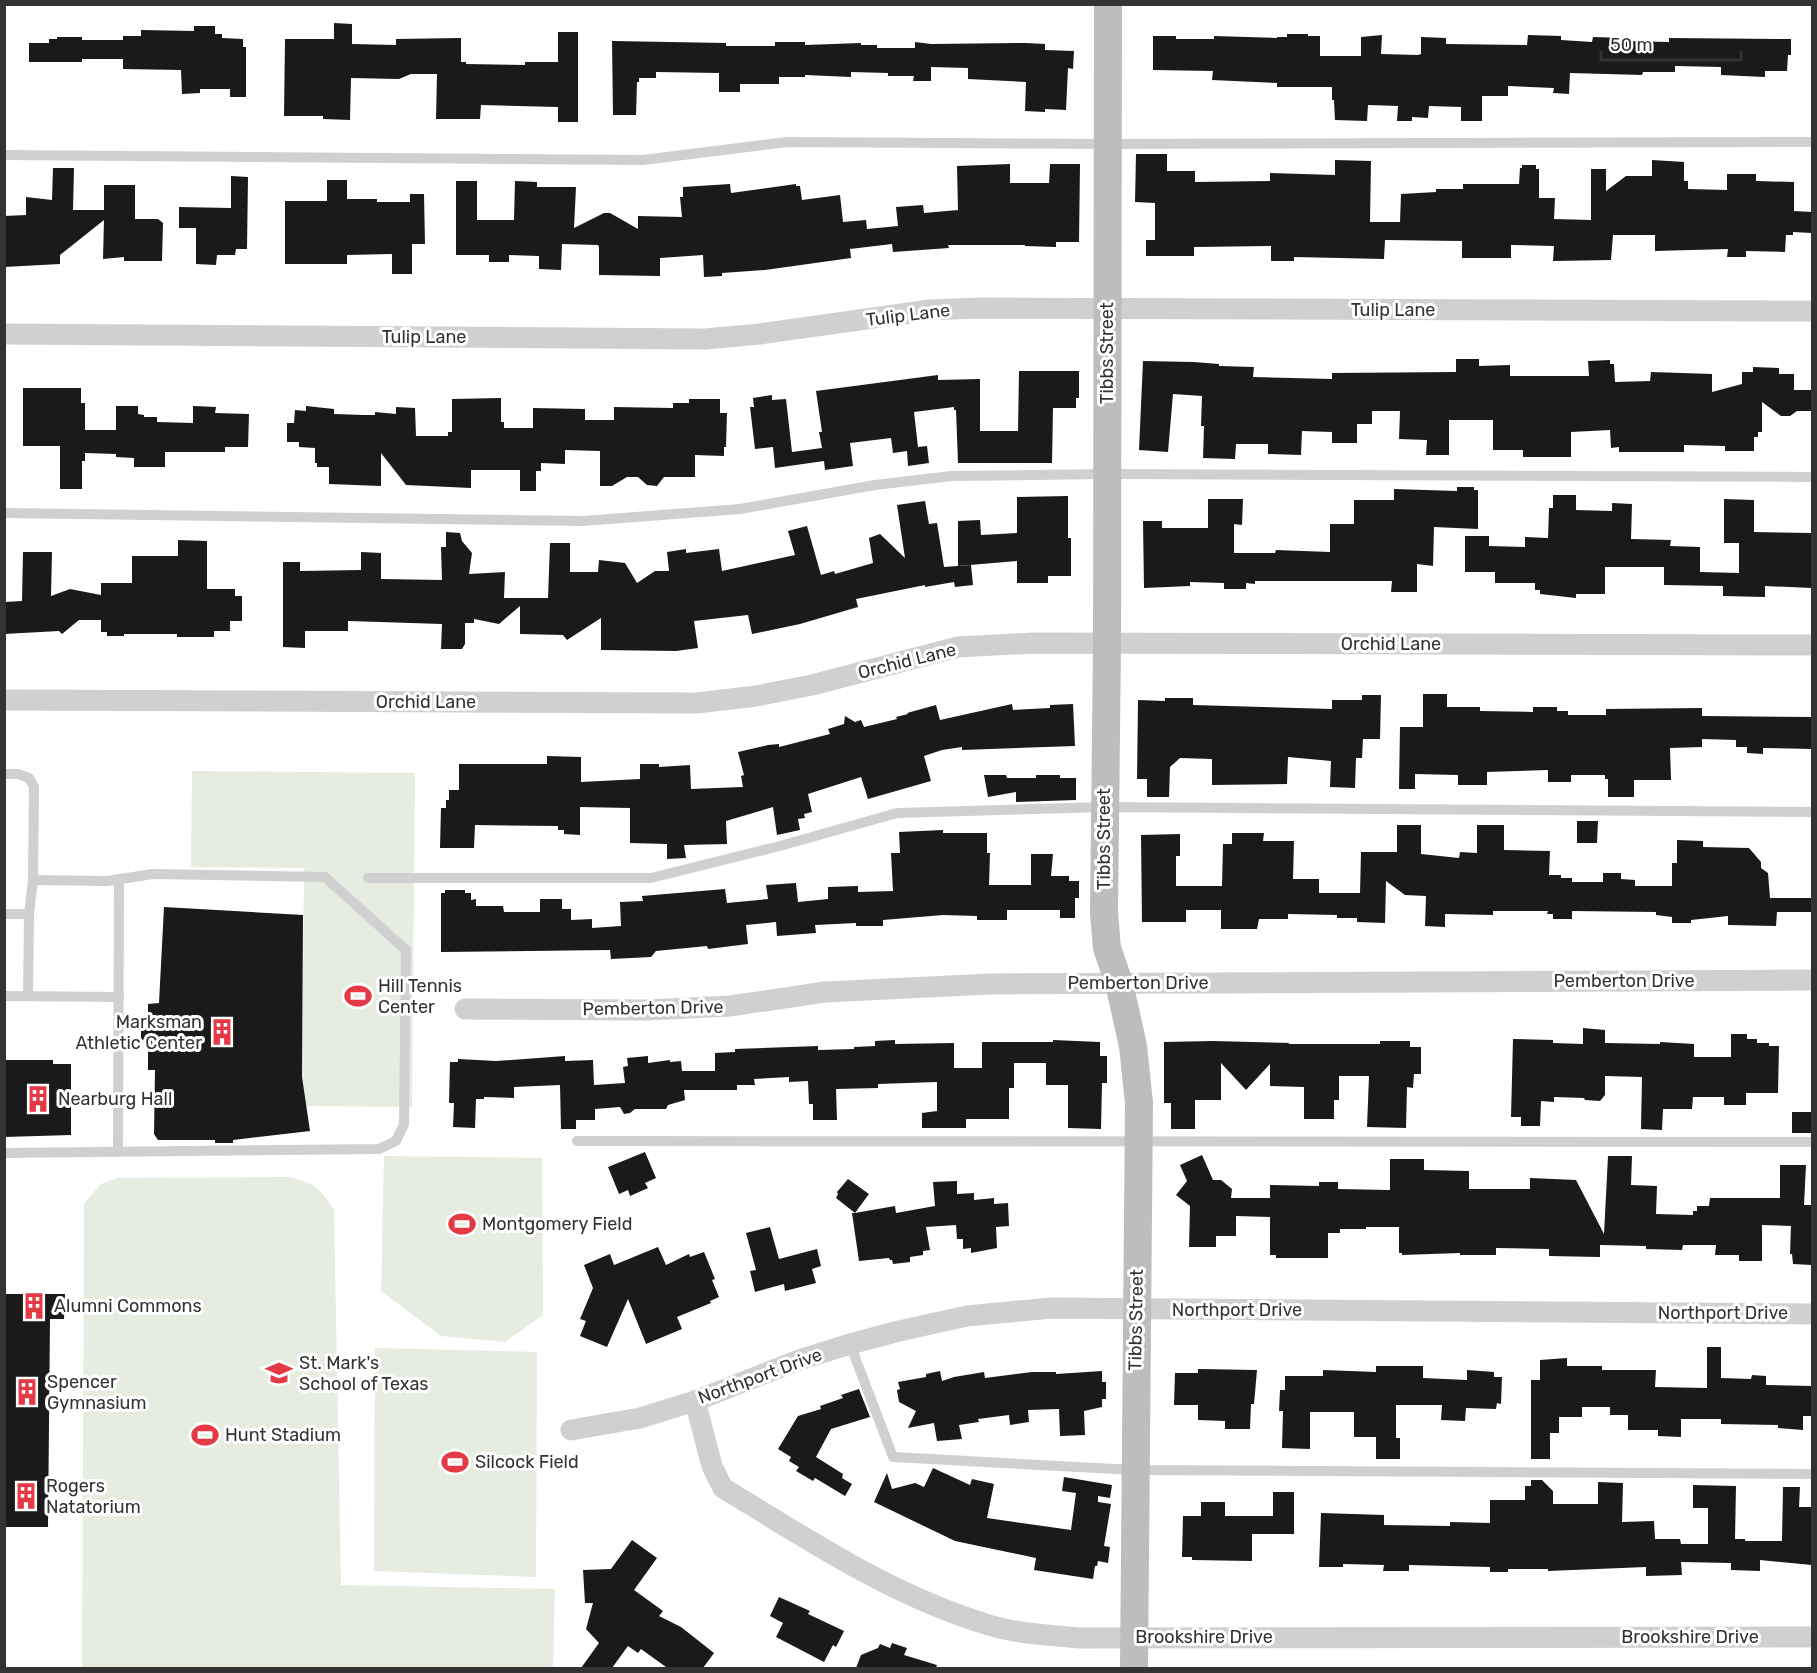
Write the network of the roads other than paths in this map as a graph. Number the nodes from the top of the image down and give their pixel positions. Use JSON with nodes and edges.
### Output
{"nodes":[{"id":1,"x":1108,"y":4,"type":"edge"},
{"id":2,"x":1812,"y":142,"type":"edge"},
{"id":3,"x":1108,"y":144,"type":"junction"},
{"id":4,"x":4,"y":154,"type":"edge"},
{"id":5,"x":1107,"y":309,"type":"junction"},
{"id":6,"x":1812,"y":311,"type":"edge"},
{"id":7,"x":4,"y":334,"type":"edge"},
{"id":8,"x":1107,"y":474,"type":"junction"},
{"id":9,"x":1812,"y":477,"type":"edge"},
{"id":10,"x":4,"y":513,"type":"edge"},
{"id":11,"x":1107,"y":644,"type":"junction"},
{"id":12,"x":1812,"y":645,"type":"edge"},
{"id":13,"x":4,"y":700,"type":"edge"},
{"id":14,"x":4,"y":774,"type":"edge"},
{"id":15,"x":1105,"y":807,"type":"junction"},
{"id":16,"x":1812,"y":812,"type":"edge"},
{"id":17,"x":368,"y":878,"type":"dead end"},
{"id":18,"x":119,"y":879,"type":"junction"},
{"id":19,"x":33,"y":880,"type":"junction"},
{"id":20,"x":4,"y":914,"type":"edge"},
{"id":21,"x":30,"y":915,"type":"junction"},
{"id":22,"x":1812,"y":980,"type":"edge"},
{"id":23,"x":1119,"y":983,"type":"junction"},
{"id":24,"x":4,"y":996,"type":"edge"},
{"id":25,"x":28,"y":996,"type":"junction"},
{"id":26,"x":119,"y":997,"type":"junction"},
{"id":27,"x":465,"y":1009,"type":"dead end"},
{"id":28,"x":576,"y":1141,"type":"dead end"},
{"id":29,"x":1139,"y":1142,"type":"junction"},
{"id":30,"x":1812,"y":1142,"type":"edge"},
{"id":31,"x":118,"y":1152,"type":"junction"},
{"id":32,"x":4,"y":1153,"type":"edge"},
{"id":33,"x":1137,"y":1309,"type":"junction"},
{"id":34,"x":1812,"y":1314,"type":"edge"},
{"id":35,"x":850,"y":1344,"type":"junction"},
{"id":36,"x":695,"y":1401,"type":"junction"},
{"id":37,"x":571,"y":1430,"type":"dead end"},
{"id":38,"x":1134,"y":1470,"type":"junction"},
{"id":39,"x":1812,"y":1474,"type":"edge"},
{"id":40,"x":1134,"y":1637,"type":"junction"},
{"id":41,"x":1812,"y":1637,"type":"edge"},
{"id":42,"x":1134,"y":1668,"type":"edge"}],
"edges":[{"from":1,"to":3,"type":"street","name":"Tibbs Street"},
{"from":2,"to":3,"type":"lane"},
{"from":3,"to":4,"type":"lane"},
{"from":3,"to":5,"type":"street","name":"Tibbs Street"},
{"from":5,"to":6,"type":"street","name":"Tulip Lane"},
{"from":5,"to":7,"type":"street","name":"Tulip Lane"},
{"from":5,"to":8,"type":"street","name":"Tibbs Street"},
{"from":8,"to":9,"type":"lane"},
{"from":8,"to":10,"type":"lane"},
{"from":8,"to":11,"type":"street","name":"Tibbs Street"},
{"from":11,"to":12,"type":"street","name":"Orchid Lane"},
{"from":11,"to":13,"type":"street","name":"Orchid Lane"},
{"from":11,"to":15,"type":"street","name":"Tibbs Street"},
{"from":14,"to":19,"type":"lane"},
{"from":15,"to":16,"type":"lane"},
{"from":15,"to":17,"type":"lane"},
{"from":15,"to":23,"type":"street","name":"Tibbs Street"},
{"from":18,"to":19,"type":"lane"},
{"from":18,"to":26,"type":"lane"},
{"from":18,"to":31,"type":"lane"},
{"from":19,"to":21,"type":"lane"},
{"from":20,"to":21,"type":"lane"},
{"from":21,"to":25,"type":"lane"},
{"from":22,"to":23,"type":"street","name":"Pemberton Drive"},
{"from":23,"to":27,"type":"street","name":"Pemberton Drive"},
{"from":23,"to":29,"type":"street","name":"Tibbs Street"},
{"from":24,"to":25,"type":"lane"},
{"from":25,"to":26,"type":"lane"},
{"from":26,"to":31,"type":"lane"},
{"from":28,"to":29,"type":"lane"},
{"from":29,"to":30,"type":"lane"},
{"from":29,"to":33,"type":"street","name":"Tibbs Street"},
{"from":31,"to":32,"type":"lane"},
{"from":33,"to":34,"type":"street","name":"Northport Drive"},
{"from":33,"to":35,"type":"street","name":"Northport Drive"},
{"from":33,"to":38,"type":"street","name":"Tibbs Street"},
{"from":35,"to":36,"type":"street","name":"Northport Drive"},
{"from":35,"to":38,"type":"lane"},
{"from":36,"to":37,"type":"street","name":"Northport Drive"},
{"from":36,"to":40,"type":"street","name":"Brookshire Drive"},
{"from":38,"to":39,"type":"lane"},
{"from":38,"to":40,"type":"street","name":"Tibbs Street"},
{"from":40,"to":41,"type":"street","name":"Brookshire Drive"},
{"from":40,"to":42,"type":"street","name":"Tibbs Street"}]}
